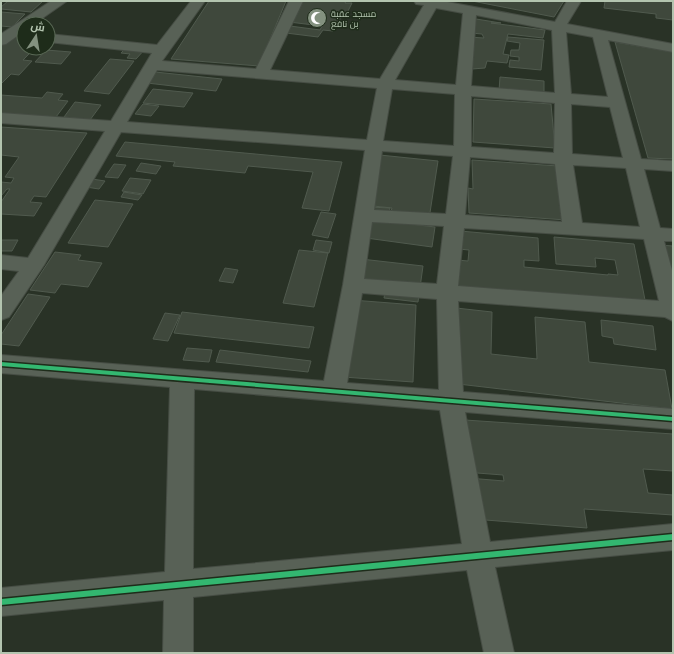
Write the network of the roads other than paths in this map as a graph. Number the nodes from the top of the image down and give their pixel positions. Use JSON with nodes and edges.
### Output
{"nodes":[{"id":1,"x":60,"y":1,"type":"edge"},
{"id":2,"x":198,"y":1,"type":"edge"},
{"id":3,"x":296,"y":1,"type":"edge"},
{"id":4,"x":574,"y":1,"type":"edge"},
{"id":5,"x":429,"y":2,"type":"edge"},
{"id":6,"x":470,"y":10,"type":"junction"},
{"id":7,"x":37,"y":16,"type":"edge"},
{"id":8,"x":559,"y":26,"type":"junction"},
{"id":9,"x":16,"y":29,"type":"edge"},
{"id":10,"x":599,"y":34,"type":"junction"},
{"id":11,"x":4,"y":36,"type":"edge"},
{"id":12,"x":16,"y":36,"type":"edge"},
{"id":13,"x":56,"y":39,"type":"edge"},
{"id":14,"x":673,"y":48,"type":"edge"},
{"id":15,"x":157,"y":57,"type":"junction"},
{"id":16,"x":261,"y":74,"type":"junction"},
{"id":17,"x":385,"y":84,"type":"junction"},
{"id":18,"x":463,"y":90,"type":"junction"},
{"id":19,"x":563,"y":98,"type":"junction"},
{"id":20,"x":617,"y":103,"type":"junction"},
{"id":21,"x":1,"y":118,"type":"edge"},
{"id":22,"x":115,"y":126,"type":"junction"},
{"id":23,"x":374,"y":145,"type":"junction"},
{"id":24,"x":462,"y":151,"type":"junction"},
{"id":25,"x":563,"y":159,"type":"junction"},
{"id":26,"x":634,"y":163,"type":"junction"},
{"id":27,"x":673,"y":166,"type":"edge"},
{"id":28,"x":364,"y":215,"type":"junction"},
{"id":29,"x":453,"y":221,"type":"junction"},
{"id":30,"x":573,"y":229,"type":"junction"},
{"id":31,"x":652,"y":234,"type":"junction"},
{"id":32,"x":673,"y":235,"type":"edge"},
{"id":33,"x":1,"y":262,"type":"edge"},
{"id":34,"x":34,"y":266,"type":"junction"},
{"id":35,"x":353,"y":285,"type":"junction"},
{"id":36,"x":447,"y":292,"type":"junction"},
{"id":37,"x":673,"y":311,"type":"edge"},
{"id":38,"x":1,"y":312,"type":"edge"},
{"id":39,"x":1,"y":364,"type":"edge"},
{"id":40,"x":182,"y":379,"type":"junction"},
{"id":41,"x":334,"y":391,"type":"junction"},
{"id":42,"x":451,"y":401,"type":"junction"},
{"id":43,"x":673,"y":419,"type":"edge"},
{"id":44,"x":673,"y":538,"type":"edge"},
{"id":45,"x":478,"y":555,"type":"junction"},
{"id":46,"x":178,"y":585,"type":"junction"},
{"id":47,"x":1,"y":602,"type":"edge"},
{"id":48,"x":178,"y":653,"type":"edge"},
{"id":49,"x":499,"y":653,"type":"edge"}],
"edges":[{"from":1,"to":7,"type":"street"},
{"from":2,"to":15,"type":"street"},
{"from":3,"to":16,"type":"street"},
{"from":4,"to":8,"type":"street"},
{"from":5,"to":6,"type":"street"},
{"from":5,"to":17,"type":"street"},
{"from":6,"to":8,"type":"street"},
{"from":6,"to":18,"type":"street"},
{"from":8,"to":10,"type":"street"},
{"from":8,"to":19,"type":"street"},
{"from":9,"to":11,"type":"street"},
{"from":10,"to":14,"type":"street"},
{"from":10,"to":20,"type":"street"},
{"from":11,"to":12,"type":"street"},
{"from":13,"to":15,"type":"street"},
{"from":15,"to":16,"type":"street"},
{"from":15,"to":22,"type":"street"},
{"from":16,"to":17,"type":"street"},
{"from":17,"to":18,"type":"street"},
{"from":17,"to":23,"type":"street"},
{"from":18,"to":19,"type":"street"},
{"from":18,"to":24,"type":"street"},
{"from":19,"to":20,"type":"street"},
{"from":19,"to":25,"type":"street"},
{"from":20,"to":26,"type":"street"},
{"from":21,"to":22,"type":"street"},
{"from":22,"to":23,"type":"street"},
{"from":22,"to":34,"type":"street"},
{"from":23,"to":24,"type":"street"},
{"from":23,"to":28,"type":"street"},
{"from":24,"to":25,"type":"street"},
{"from":24,"to":29,"type":"street"},
{"from":25,"to":26,"type":"street"},
{"from":25,"to":30,"type":"street"},
{"from":26,"to":27,"type":"street"},
{"from":26,"to":31,"type":"street"},
{"from":28,"to":29,"type":"street"},
{"from":28,"to":35,"type":"street"},
{"from":29,"to":30,"type":"street"},
{"from":29,"to":36,"type":"street"},
{"from":30,"to":31,"type":"street"},
{"from":31,"to":32,"type":"street"},
{"from":31,"to":37,"type":"street"},
{"from":33,"to":34,"type":"street"},
{"from":34,"to":38,"type":"street"},
{"from":35,"to":36,"type":"street"},
{"from":35,"to":41,"type":"street"},
{"from":36,"to":37,"type":"street"},
{"from":36,"to":42,"type":"street"},
{"from":39,"to":40,"type":"street"},
{"from":40,"to":41,"type":"street"},
{"from":40,"to":46,"type":"street"},
{"from":41,"to":42,"type":"street"},
{"from":42,"to":43,"type":"street"},
{"from":42,"to":45,"type":"street"},
{"from":44,"to":45,"type":"street"},
{"from":45,"to":46,"type":"street"},
{"from":45,"to":49,"type":"street"},
{"from":46,"to":47,"type":"street"},
{"from":46,"to":48,"type":"street"}]}
